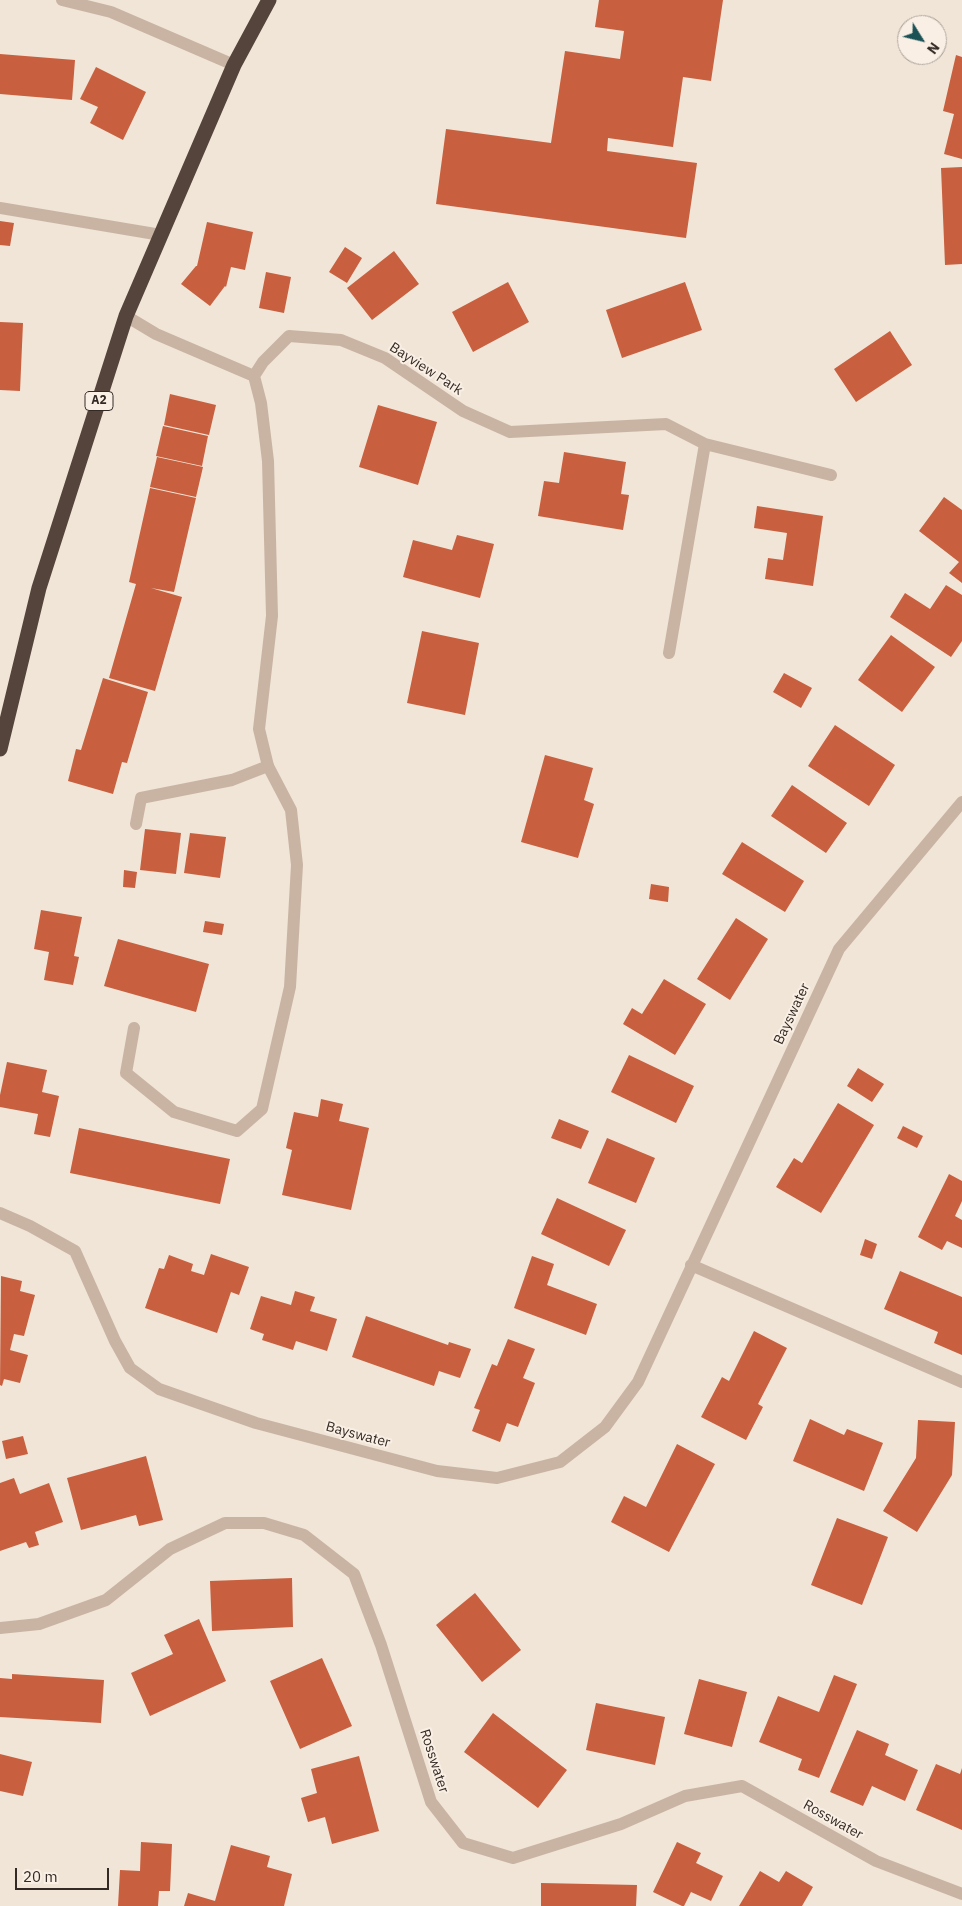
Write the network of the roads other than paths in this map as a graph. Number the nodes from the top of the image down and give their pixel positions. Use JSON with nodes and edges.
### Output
{"nodes":[{"id":1,"x":62,"y":0,"type":"edge"},
{"id":2,"x":269,"y":0,"type":"edge"},
{"id":3,"x":234,"y":65,"type":"junction"},
{"id":4,"x":0,"y":208,"type":"edge"},
{"id":5,"x":161,"y":235,"type":"junction"},
{"id":6,"x":126,"y":316,"type":"junction"},
{"id":7,"x":254,"y":376,"type":"junction"},
{"id":8,"x":705,"y":444,"type":"junction"},
{"id":9,"x":831,"y":475,"type":"dead end"},
{"id":10,"x":669,"y":653,"type":"dead end"},
{"id":11,"x":0,"y":749,"type":"edge"},
{"id":12,"x":268,"y":766,"type":"junction"},
{"id":13,"x":962,"y":802,"type":"edge"},
{"id":14,"x":136,"y":824,"type":"dead end"},
{"id":15,"x":134,"y":1028,"type":"dead end"},
{"id":16,"x":0,"y":1213,"type":"edge"},
{"id":17,"x":691,"y":1265,"type":"junction"},
{"id":18,"x":962,"y":1382,"type":"edge"},
{"id":19,"x":0,"y":1628,"type":"edge"},
{"id":20,"x":962,"y":1894,"type":"edge"}],
"edges":[{"from":1,"to":3,"type":"street"},
{"from":2,"to":3,"type":"highway","number":"A2"},
{"from":3,"to":5,"type":"highway","number":"A2"},
{"from":4,"to":5,"type":"street"},
{"from":5,"to":6,"type":"highway","number":"A2"},
{"from":6,"to":7,"type":"street"},
{"from":6,"to":11,"type":"highway","number":"A2"},
{"from":7,"to":8,"type":"street","name":"Bayview Park"},
{"from":7,"to":12,"type":"street"},
{"from":8,"to":9,"type":"street","name":"Bayview Park"},
{"from":8,"to":10,"type":"street"},
{"from":12,"to":14,"type":"street"},
{"from":12,"to":15,"type":"street"},
{"from":13,"to":17,"type":"street","name":"Bayswater"},
{"from":16,"to":17,"type":"street","name":"Bayswater"},
{"from":17,"to":18,"type":"street"},
{"from":19,"to":20,"type":"street","name":"Rosswater"}]}
